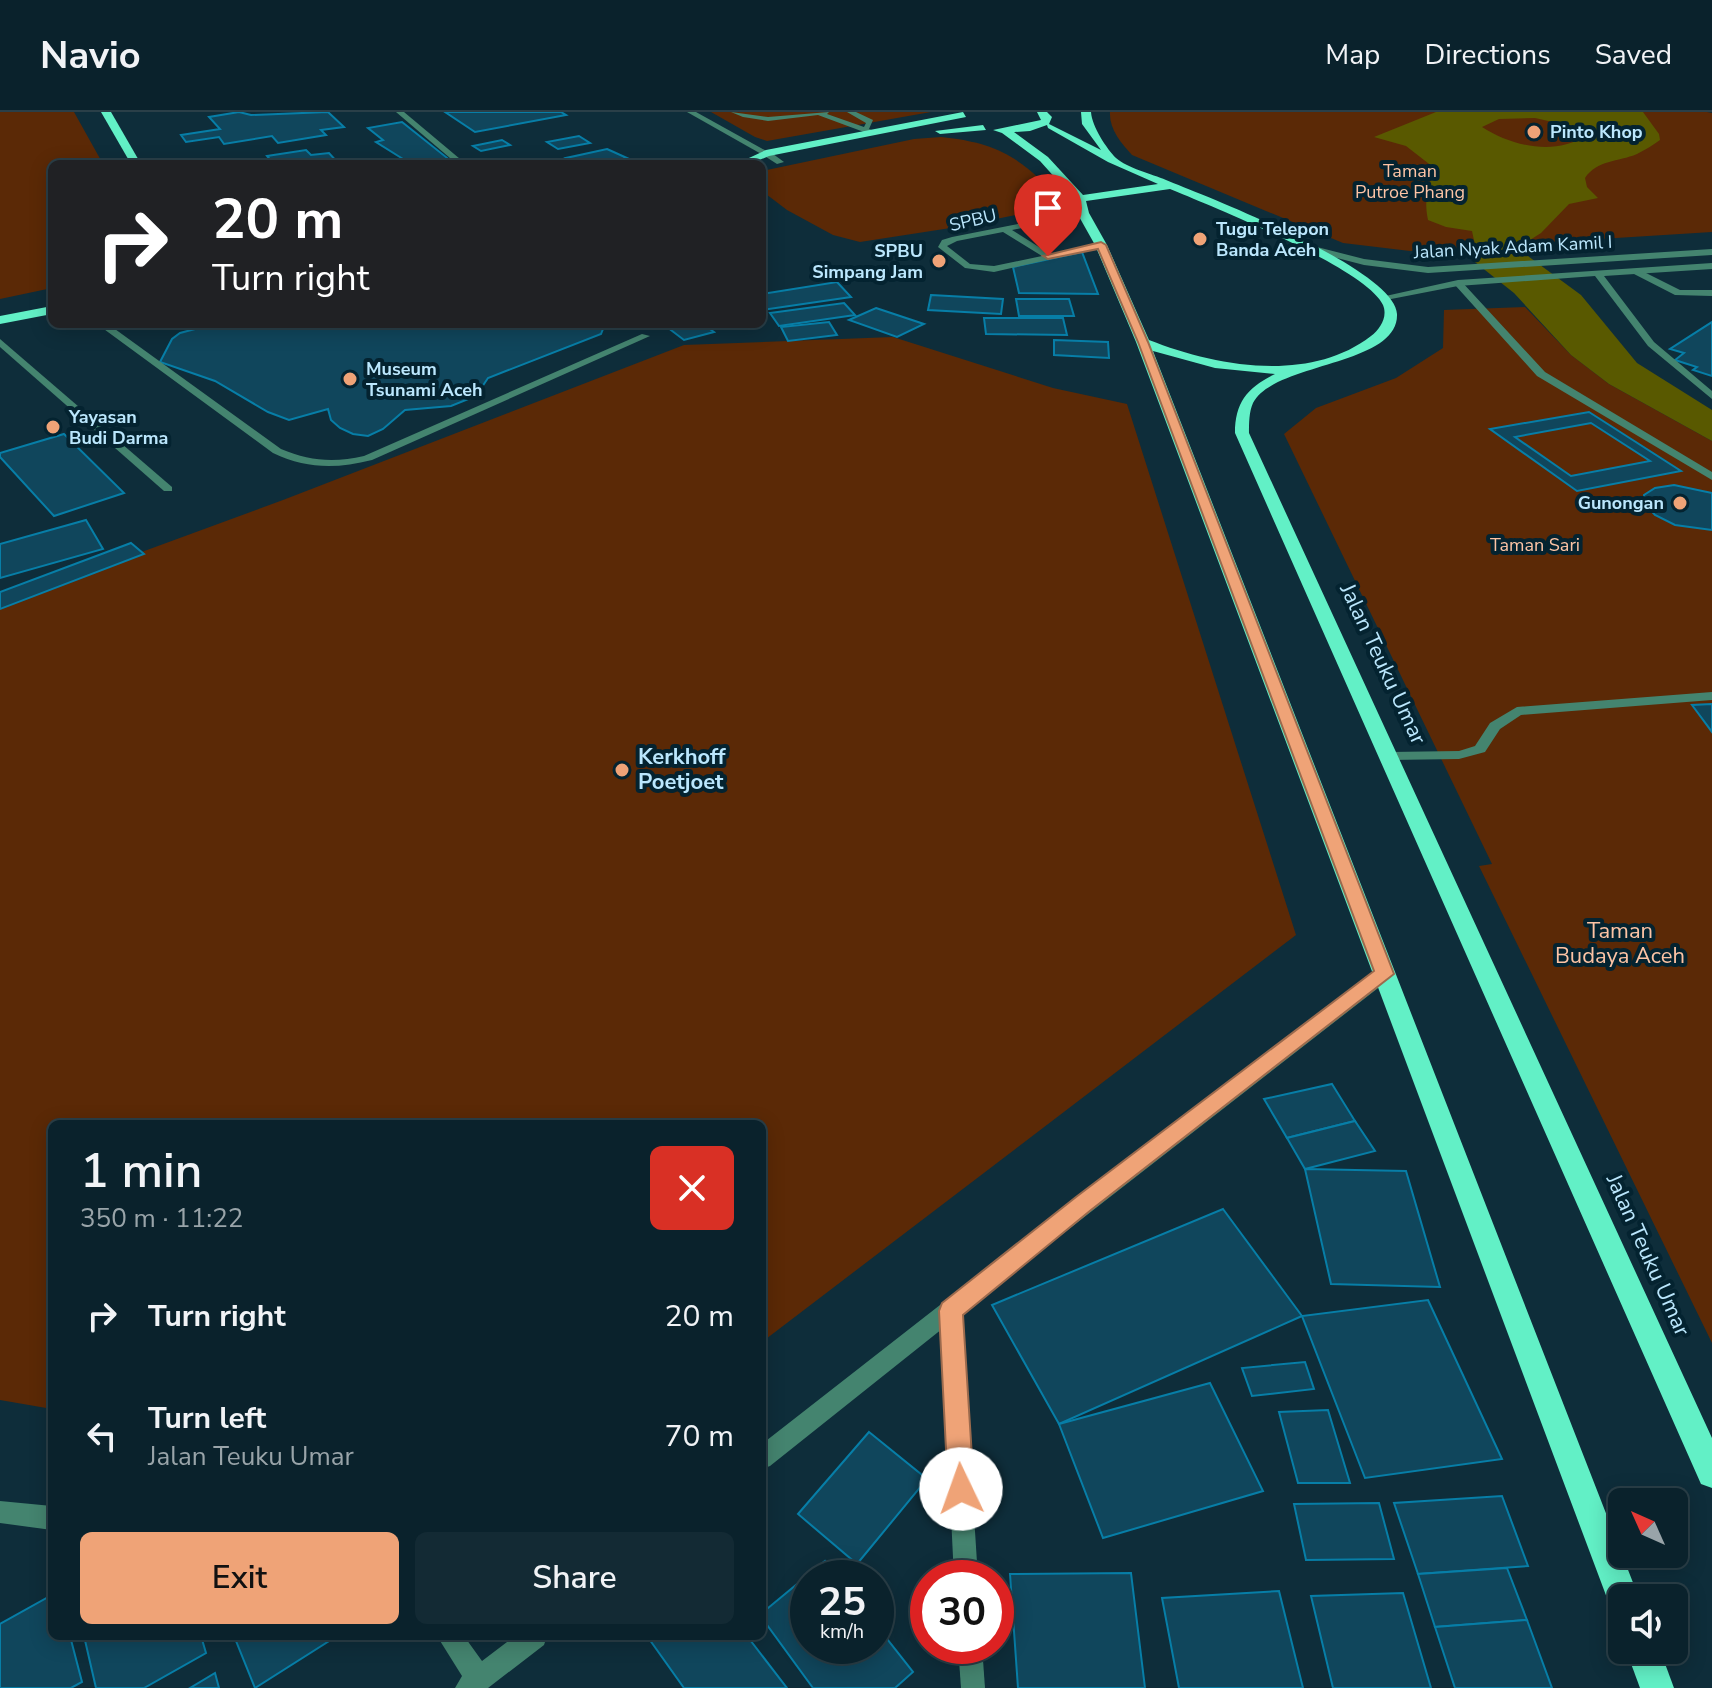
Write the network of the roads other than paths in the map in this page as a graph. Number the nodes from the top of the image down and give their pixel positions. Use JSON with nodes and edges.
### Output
{"nodes":[{"id":1,"x":106,"y":112,"type":"edge"},
{"id":2,"x":400,"y":112,"type":"edge"},
{"id":3,"x":691,"y":112,"type":"edge"},
{"id":4,"x":735,"y":112,"type":"edge"},
{"id":5,"x":851,"y":112,"type":"edge"},
{"id":6,"x":1042,"y":112,"type":"edge"},
{"id":7,"x":1086,"y":112,"type":"edge"},
{"id":8,"x":821,"y":113,"type":"edge"},
{"id":9,"x":964,"y":114,"type":"edge"},
{"id":10,"x":1051,"y":126,"type":"dead end"},
{"id":11,"x":983,"y":128,"type":"junction"},
{"id":12,"x":870,"y":130,"type":"junction"},
{"id":13,"x":1005,"y":130,"type":"junction"},
{"id":14,"x":764,"y":159,"type":"edge"},
{"id":15,"x":134,"y":160,"type":"edge"},
{"id":16,"x":457,"y":160,"type":"edge"},
{"id":17,"x":1116,"y":162,"type":"junction"},
{"id":18,"x":1170,"y":186,"type":"junction"},
{"id":19,"x":1080,"y":199,"type":"junction"},
{"id":20,"x":1083,"y":213,"type":"junction"},
{"id":21,"x":1005,"y":229,"type":"junction"},
{"id":22,"x":1101,"y":245,"type":"junction"},
{"id":23,"x":1317,"y":250,"type":"junction"},
{"id":24,"x":1712,"y":252,"type":"edge"},
{"id":25,"x":1048,"y":256,"type":"junction"},
{"id":26,"x":1712,"y":266,"type":"edge"},
{"id":27,"x":1637,"y":272,"type":"junction"},
{"id":28,"x":1598,"y":274,"type":"junction"},
{"id":29,"x":1458,"y":283,"type":"junction"},
{"id":30,"x":1712,"y":293,"type":"edge"},
{"id":31,"x":1386,"y":297,"type":"junction"},
{"id":32,"x":48,"y":311,"type":"edge"},
{"id":33,"x":0,"y":320,"type":"edge"},
{"id":34,"x":108,"y":328,"type":"edge"},
{"id":35,"x":645,"y":336,"type":"dead end"},
{"id":36,"x":0,"y":342,"type":"edge"},
{"id":37,"x":1143,"y":342,"type":"junction"},
{"id":38,"x":1295,"y":370,"type":"junction"},
{"id":39,"x":1712,"y":396,"type":"edge"},
{"id":40,"x":1712,"y":477,"type":"edge"},
{"id":41,"x":168,"y":489,"type":"dead end"},
{"id":42,"x":1712,"y":696,"type":"edge"},
{"id":43,"x":1390,"y":756,"type":"junction"},
{"id":44,"x":1385,"y":974,"type":"junction"},
{"id":45,"x":951,"y":1311,"type":"junction"},
{"id":46,"x":1706,"y":1446,"type":"edge"},
{"id":47,"x":766,"y":1455,"type":"edge"},
{"id":48,"x":1712,"y":1473,"type":"edge"},
{"id":49,"x":0,"y":1512,"type":"edge"},
{"id":50,"x":48,"y":1518,"type":"edge"},
{"id":51,"x":965,"y":1560,"type":"edge"},
{"id":52,"x":1618,"y":1584,"type":"edge"},
{"id":53,"x":451,"y":1640,"type":"edge"},
{"id":54,"x":530,"y":1640,"type":"edge"},
{"id":55,"x":971,"y":1664,"type":"edge"},
{"id":56,"x":1648,"y":1664,"type":"edge"},
{"id":57,"x":473,"y":1684,"type":"edge"},
{"id":58,"x":973,"y":1688,"type":"edge"},
{"id":59,"x":1657,"y":1688,"type":"edge"}],
"edges":[{"from":1,"to":15,"type":"highway"},
{"from":2,"to":16,"type":"street"},
{"from":3,"to":14,"type":"street"},
{"from":4,"to":8,"type":"street"},
{"from":5,"to":12,"type":"street"},
{"from":6,"to":13,"type":"highway"},
{"from":7,"to":17,"type":"highway"},
{"from":8,"to":12,"type":"street"},
{"from":9,"to":11,"type":"highway"},
{"from":9,"to":12,"type":"highway"},
{"from":10,"to":17,"type":"highway"},
{"from":11,"to":13,"type":"highway"},
{"from":11,"to":14,"type":"highway"},
{"from":12,"to":14,"type":"highway"},
{"from":13,"to":19,"type":"highway"},
{"from":17,"to":18,"type":"highway"},
{"from":18,"to":19,"type":"highway"},
{"from":18,"to":23,"type":"highway"},
{"from":19,"to":20,"type":"highway"},
{"from":20,"to":21,"type":"street","name":"SPBU"},
{"from":20,"to":22,"type":"highway"},
{"from":21,"to":25,"type":"street"},
{"from":21,"to":25,"type":"street","name":"SPBU"},
{"from":22,"to":25,"type":"street","name":"SPBU"},
{"from":22,"to":37,"type":"highway"},
{"from":23,"to":24,"type":"street","name":"Jalan Nyak Adam Kamil I"},
{"from":23,"to":31,"type":"highway"},
{"from":26,"to":27,"type":"street","name":"Jalan Nyak Adam Kamil I"},
{"from":27,"to":28,"type":"street","name":"Jalan Nyak Adam Kamil I"},
{"from":27,"to":30,"type":"street"},
{"from":28,"to":29,"type":"street","name":"Jalan Nyak Adam Kamil I"},
{"from":28,"to":39,"type":"street"},
{"from":29,"to":31,"type":"street","name":"Jalan Nyak Adam Kamil I"},
{"from":29,"to":40,"type":"street"},
{"from":31,"to":38,"type":"highway","name":"Jalan Teuku Umar"},
{"from":32,"to":33,"type":"highway"},
{"from":34,"to":35,"type":"street"},
{"from":36,"to":41,"type":"street"},
{"from":37,"to":38,"type":"highway"},
{"from":37,"to":44,"type":"highway"},
{"from":38,"to":43,"type":"highway","name":"Jalan Teuku Umar"},
{"from":42,"to":43,"type":"street"},
{"from":43,"to":46,"type":"highway","name":"Jalan Teuku Umar"},
{"from":44,"to":45,"type":"street"},
{"from":44,"to":52,"type":"highway"},
{"from":45,"to":47,"type":"street"},
{"from":45,"to":51,"type":"street"},
{"from":46,"to":48,"type":"highway","name":"Jalan Teuku Umar"},
{"from":49,"to":50,"type":"street"},
{"from":53,"to":57,"type":"street"},
{"from":54,"to":57,"type":"street"},
{"from":55,"to":58,"type":"street"},
{"from":56,"to":59,"type":"highway"}]}
